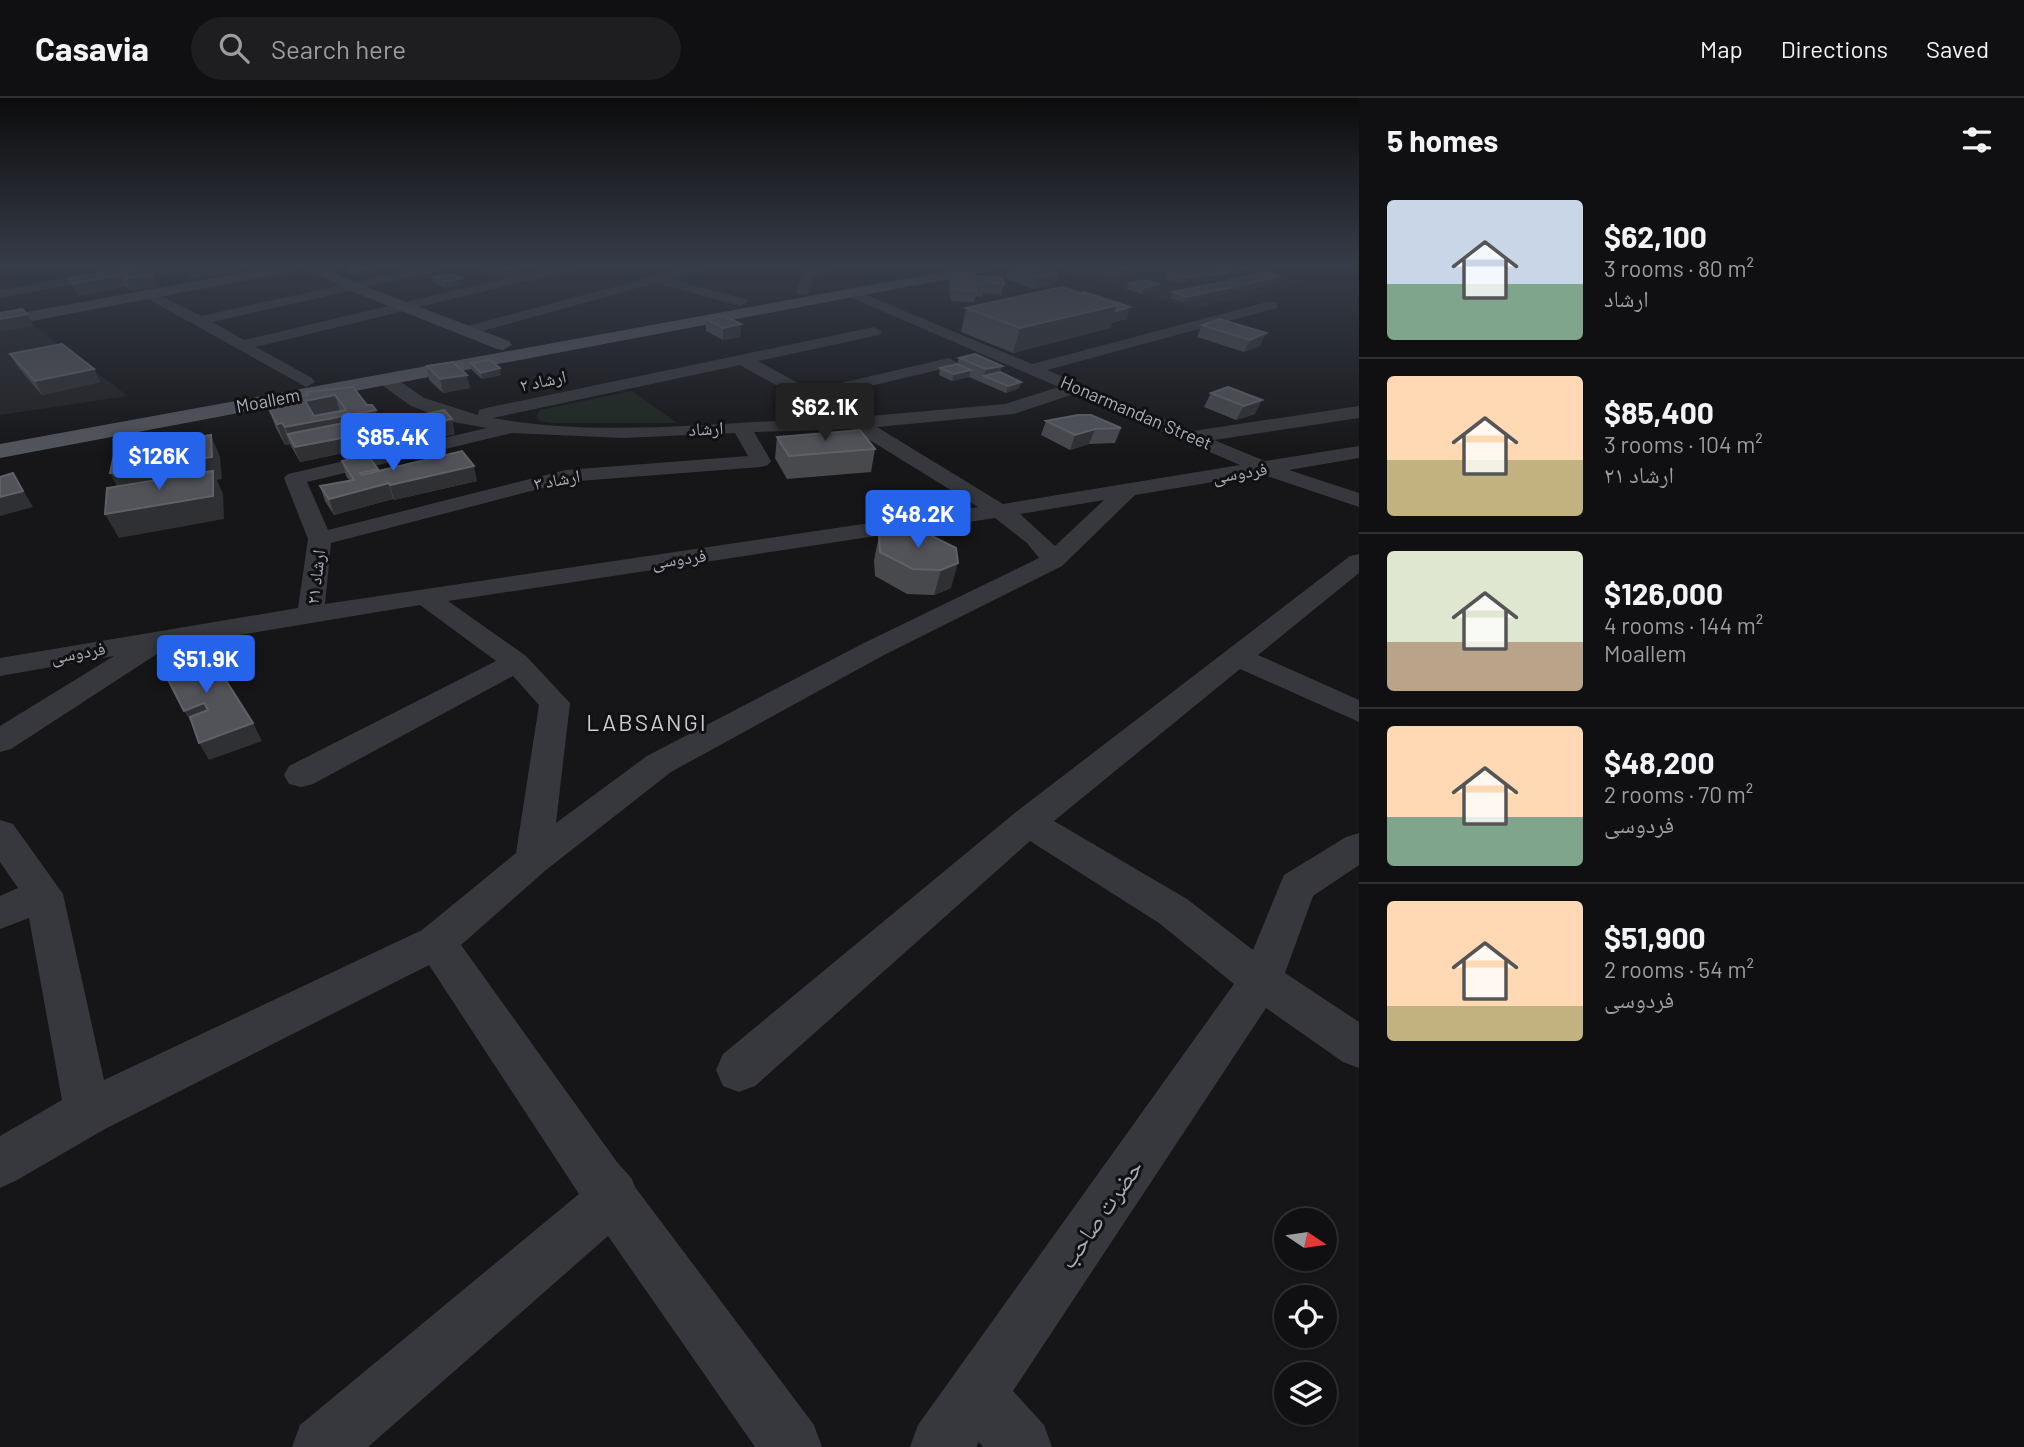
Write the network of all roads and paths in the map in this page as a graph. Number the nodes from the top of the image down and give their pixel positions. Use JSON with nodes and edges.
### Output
{"nodes":[{"id":1,"x":215,"y":330,"type":"edge"},
{"id":2,"x":307,"y":330,"type":"edge"},
{"id":3,"x":469,"y":330,"type":"edge"},
{"id":4,"x":605,"y":330,"type":"edge"},
{"id":5,"x":629,"y":330,"type":"edge"},
{"id":6,"x":939,"y":330,"type":"edge"},
{"id":7,"x":1178,"y":330,"type":"edge"},
{"id":8,"x":465,"y":331,"type":"joint"},
{"id":9,"x":874,"y":332,"type":"dead end"},
{"id":10,"x":243,"y":345,"type":"junction"},
{"id":11,"x":508,"y":350,"type":"junction"},
{"id":12,"x":743,"y":360,"type":"junction"},
{"id":13,"x":948,"y":363,"type":"edge"},
{"id":14,"x":1031,"y":369,"type":"junction"},
{"id":15,"x":385,"y":379,"type":"junction"},
{"id":16,"x":306,"y":382,"type":"junction"},
{"id":17,"x":1076,"y":387,"type":"junction"},
{"id":18,"x":810,"y":396,"type":"junction"},
{"id":19,"x":786,"y":401,"type":"dead end"},
{"id":20,"x":762,"y":407,"type":"dead end"},
{"id":21,"x":1359,"y":412,"type":"edge"},
{"id":22,"x":468,"y":418,"type":"junction"},
{"id":23,"x":859,"y":423,"type":"junction"},
{"id":24,"x":741,"y":427,"type":"junction"},
{"id":25,"x":516,"y":428,"type":"junction"},
{"id":26,"x":719,"y":428,"type":"junction"},
{"id":27,"x":0,"y":437,"type":"edge"},
{"id":28,"x":1193,"y":438,"type":"junction"},
{"id":29,"x":0,"y":451,"type":"edge"},
{"id":30,"x":1359,"y":452,"type":"edge"},
{"id":31,"x":1266,"y":469,"type":"junction"},
{"id":32,"x":1128,"y":490,"type":"junction"},
{"id":33,"x":1359,"y":500,"type":"edge"},
{"id":34,"x":998,"y":511,"type":"junction"},
{"id":35,"x":320,"y":539,"type":"junction"},
{"id":36,"x":1053,"y":561,"type":"junction"},
{"id":37,"x":1359,"y":561,"type":"edge"},
{"id":38,"x":425,"y":597,"type":"junction"},
{"id":39,"x":311,"y":614,"type":"junction"},
{"id":40,"x":161,"y":639,"type":"junction"},
{"id":41,"x":1239,"y":657,"type":"junction"},
{"id":42,"x":516,"y":662,"type":"junction"},
{"id":43,"x":0,"y":667,"type":"edge"},
{"id":44,"x":1359,"y":712,"type":"edge"},
{"id":45,"x":0,"y":741,"type":"edge"},
{"id":46,"x":301,"y":775,"type":"dead end"},
{"id":47,"x":1028,"y":822,"type":"junction"},
{"id":48,"x":0,"y":834,"type":"edge"},
{"id":49,"x":1359,"y":847,"type":"edge"},
{"id":50,"x":533,"y":860,"type":"junction"},
{"id":51,"x":44,"y":894,"type":"junction"},
{"id":52,"x":0,"y":913,"type":"edge"},
{"id":53,"x":436,"y":942,"type":"junction"},
{"id":54,"x":1261,"y":981,"type":"junction"},
{"id":55,"x":1359,"y":1047,"type":"edge"},
{"id":56,"x":739,"y":1070,"type":"dead end"},
{"id":57,"x":88,"y":1112,"type":"junction"},
{"id":58,"x":0,"y":1163,"type":"edge"},
{"id":59,"x":614,"y":1197,"type":"junction"},
{"id":60,"x":977,"y":1394,"type":"junction"},
{"id":61,"x":322,"y":1447,"type":"edge"},
{"id":62,"x":792,"y":1447,"type":"edge"},
{"id":63,"x":940,"y":1447,"type":"edge"},
{"id":64,"x":1022,"y":1447,"type":"edge"}],
"edges":[{"from":1,"to":10,"type":"street"},
{"from":2,"to":10,"type":"street"},
{"from":3,"to":8,"type":"street"},
{"from":4,"to":11,"type":"main road","name":"Moallem"},
{"from":5,"to":11,"type":"main road","name":"Moallem"},
{"from":6,"to":14,"type":"street","name":"Honarmandan Street"},
{"from":7,"to":14,"type":"street"},
{"from":8,"to":11,"type":"street"},
{"from":9,"to":12,"type":"street","name":"ارشاد ۲"},
{"from":10,"to":16,"type":"street"},
{"from":11,"to":15,"type":"main road","name":"Moallem"},
{"from":11,"to":16,"type":"main road","name":"Moallem"},
{"from":12,"to":18,"type":"street"},
{"from":12,"to":22,"type":"street","name":"ارشاد ۲"},
{"from":13,"to":18,"type":"street"},
{"from":14,"to":17,"type":"street","name":"Honarmandan Street"},
{"from":15,"to":22,"type":"street","name":"ارشاد"},
{"from":15,"to":29,"type":"main road","name":"Moallem"},
{"from":16,"to":27,"type":"main road","name":"Moallem"},
{"from":17,"to":23,"type":"street","name":"ارشاد"},
{"from":17,"to":28,"type":"street","name":"Honarmandan Street"},
{"from":18,"to":19,"type":"street"},
{"from":18,"to":23,"type":"street"},
{"from":20,"to":26,"type":"street"},
{"from":21,"to":28,"type":"street"},
{"from":22,"to":25,"type":"street","name":"ارشاد"},
{"from":23,"to":24,"type":"street","name":"ارشاد"},
{"from":23,"to":34,"type":"street"},
{"from":24,"to":26,"type":"street","name":"ارشاد"},
{"from":24,"to":35,"type":"street","name":"ارشاد ۳"},
{"from":25,"to":26,"type":"street","name":"ارشاد"},
{"from":25,"to":35,"type":"street","name":"ارشاد ۲۱"},
{"from":28,"to":31,"type":"street","name":"Honarmandan Street"},
{"from":30,"to":31,"type":"street","name":"فردوسی"},
{"from":31,"to":32,"type":"street","name":"فردوسی"},
{"from":31,"to":33,"type":"street","name":"Honarmandan Street"},
{"from":32,"to":34,"type":"street","name":"فردوسی"},
{"from":32,"to":36,"type":"street"},
{"from":34,"to":36,"type":"street"},
{"from":34,"to":38,"type":"street","name":"فردوسی"},
{"from":35,"to":39,"type":"street","name":"ارشاد ۲۱"},
{"from":36,"to":50,"type":"street"},
{"from":37,"to":41,"type":"street"},
{"from":38,"to":39,"type":"street","name":"فردوسی"},
{"from":38,"to":42,"type":"street"},
{"from":39,"to":40,"type":"street","name":"فردوسی"},
{"from":40,"to":43,"type":"street","name":"فردوسی"},
{"from":40,"to":45,"type":"street"},
{"from":41,"to":44,"type":"street"},
{"from":41,"to":47,"type":"street"},
{"from":42,"to":46,"type":"street"},
{"from":42,"to":50,"type":"street"},
{"from":47,"to":54,"type":"street"},
{"from":47,"to":56,"type":"street"},
{"from":48,"to":51,"type":"street"},
{"from":49,"to":54,"type":"street","name":"حضرت صاحب"},
{"from":50,"to":53,"type":"street"},
{"from":51,"to":52,"type":"street"},
{"from":51,"to":57,"type":"street"},
{"from":53,"to":57,"type":"street"},
{"from":53,"to":59,"type":"street"},
{"from":54,"to":55,"type":"street"},
{"from":54,"to":60,"type":"street","name":"حضرت صاحب"},
{"from":57,"to":58,"type":"street"},
{"from":59,"to":61,"type":"street"},
{"from":59,"to":62,"type":"street"},
{"from":60,"to":63,"type":"street","name":"حضرت صاحب"},
{"from":60,"to":64,"type":"street"}]}
